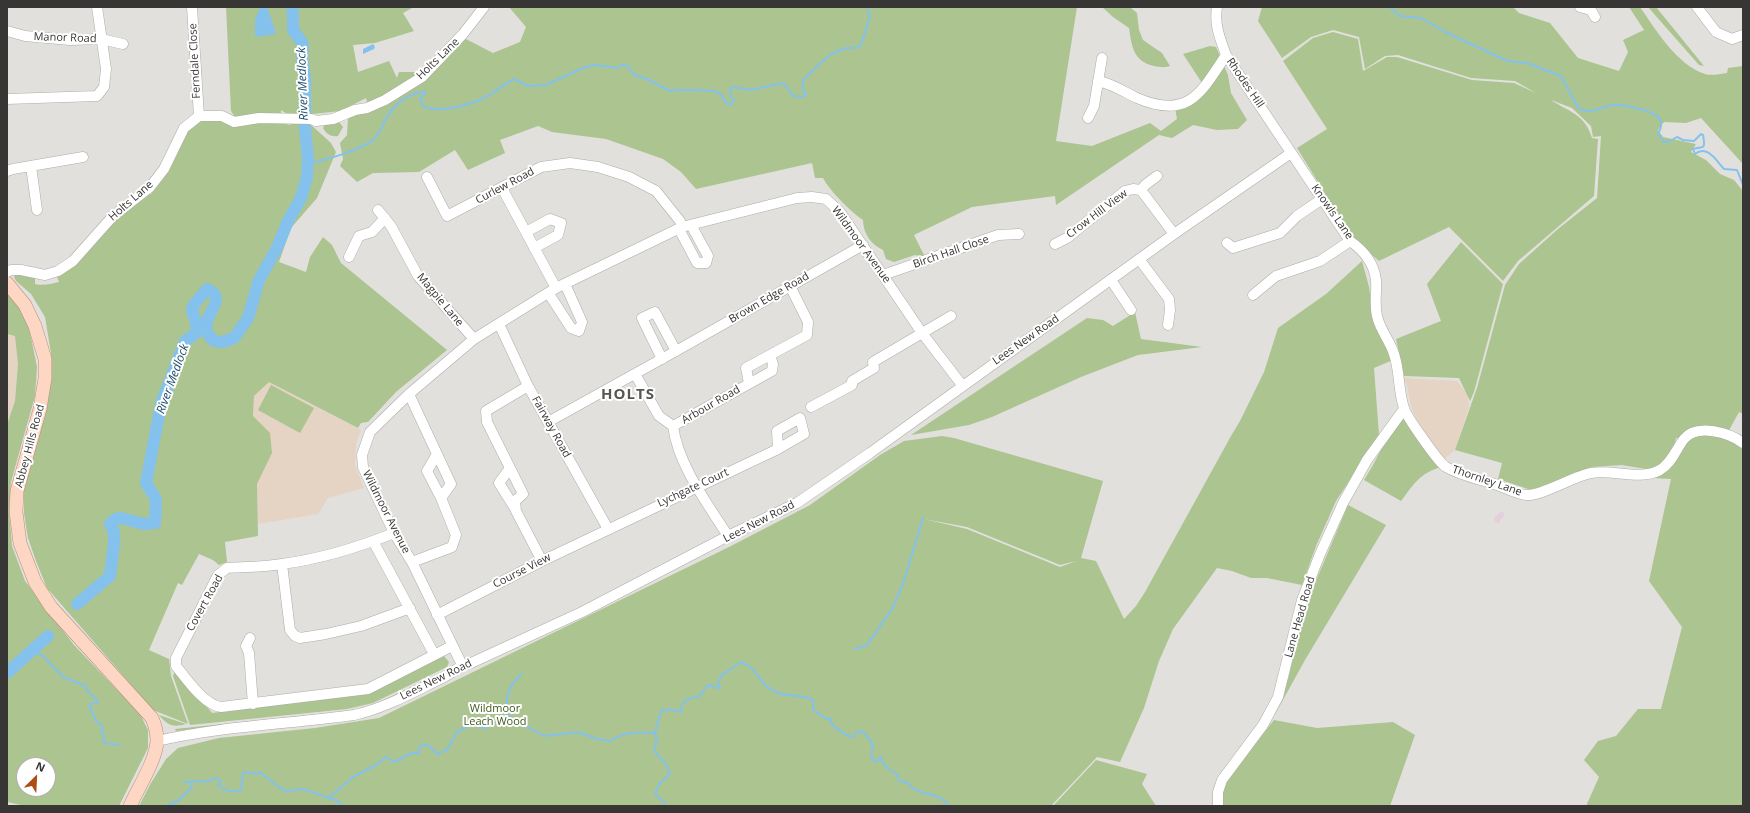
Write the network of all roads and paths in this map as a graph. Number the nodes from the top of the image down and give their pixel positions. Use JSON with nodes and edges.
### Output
{"nodes":[{"id":1,"x":97,"y":7,"type":"edge"},
{"id":2,"x":192,"y":7,"type":"edge"},
{"id":3,"x":484,"y":7,"type":"edge"},
{"id":4,"x":1217,"y":7,"type":"edge"},
{"id":5,"x":1580,"y":7,"type":"edge"},
{"id":6,"x":1697,"y":7,"type":"edge"},
{"id":7,"x":1595,"y":17,"type":"dead end"},
{"id":8,"x":7,"y":31,"type":"edge"},
{"id":9,"x":1743,"y":35,"type":"edge"},
{"id":10,"x":101,"y":39,"type":"junction"},
{"id":11,"x":123,"y":44,"type":"dead end"},
{"id":12,"x":1226,"y":55,"type":"junction"},
{"id":13,"x":1102,"y":58,"type":"dead end"},
{"id":14,"x":1098,"y":81,"type":"junction"},
{"id":15,"x":7,"y":99,"type":"edge"},
{"id":16,"x":199,"y":116,"type":"junction"},
{"id":17,"x":1088,"y":118,"type":"dead end"},
{"id":18,"x":1291,"y":153,"type":"junction"},
{"id":19,"x":83,"y":157,"type":"dead end"},
{"id":20,"x":31,"y":166,"type":"junction"},
{"id":21,"x":7,"y":171,"type":"edge"},
{"id":22,"x":1157,"y":176,"type":"dead end"},
{"id":23,"x":427,"y":177,"type":"dead end"},
{"id":24,"x":502,"y":188,"type":"junction"},
{"id":25,"x":1141,"y":190,"type":"junction"},
{"id":26,"x":1322,"y":199,"type":"junction"},
{"id":27,"x":37,"y":210,"type":"dead end"},
{"id":28,"x":684,"y":227,"type":"junction"},
{"id":29,"x":526,"y":232,"type":"junction"},
{"id":30,"x":1019,"y":234,"type":"dead end"},
{"id":31,"x":1174,"y":234,"type":"junction"},
{"id":32,"x":1350,"y":241,"type":"junction"},
{"id":33,"x":1227,"y":243,"type":"dead end"},
{"id":34,"x":1054,"y":244,"type":"dead end"},
{"id":35,"x":863,"y":245,"type":"junction"},
{"id":36,"x":534,"y":248,"type":"junction"},
{"id":37,"x":349,"y":257,"type":"dead end"},
{"id":38,"x":1139,"y":259,"type":"junction"},
{"id":39,"x":7,"y":272,"type":"edge"},
{"id":40,"x":883,"y":275,"type":"junction"},
{"id":41,"x":1111,"y":280,"type":"junction"},
{"id":42,"x":7,"y":282,"type":"edge"},
{"id":43,"x":790,"y":286,"type":"junction"},
{"id":44,"x":557,"y":289,"type":"junction"},
{"id":45,"x":1253,"y":294,"type":"dead end"},
{"id":46,"x":1131,"y":310,"type":"dead end"},
{"id":47,"x":951,"y":316,"type":"dead end"},
{"id":48,"x":499,"y":324,"type":"junction"},
{"id":49,"x":1168,"y":325,"type":"dead end"},
{"id":50,"x":922,"y":333,"type":"junction"},
{"id":51,"x":474,"y":340,"type":"junction"},
{"id":52,"x":676,"y":351,"type":"junction"},
{"id":53,"x":770,"y":355,"type":"junction"},
{"id":54,"x":662,"y":359,"type":"junction"},
{"id":55,"x":635,"y":374,"type":"junction"},
{"id":56,"x":749,"y":383,"type":"junction"},
{"id":57,"x":962,"y":385,"type":"junction"},
{"id":58,"x":528,"y":386,"type":"junction"},
{"id":59,"x":409,"y":394,"type":"junction"},
{"id":60,"x":811,"y":407,"type":"dead end"},
{"id":61,"x":1404,"y":408,"type":"junction"},
{"id":62,"x":548,"y":422,"type":"junction"},
{"id":63,"x":673,"y":426,"type":"junction"},
{"id":64,"x":1743,"y":443,"type":"edge"},
{"id":65,"x":778,"y":449,"type":"dead end"},
{"id":66,"x":436,"y":454,"type":"junction"},
{"id":67,"x":510,"y":468,"type":"junction"},
{"id":68,"x":697,"y":486,"type":"junction"},
{"id":69,"x":442,"y":498,"type":"junction"},
{"id":70,"x":516,"y":511,"type":"junction"},
{"id":71,"x":608,"y":529,"type":"junction"},
{"id":72,"x":394,"y":533,"type":"junction"},
{"id":73,"x":728,"y":536,"type":"junction"},
{"id":74,"x":373,"y":541,"type":"junction"},
{"id":75,"x":542,"y":561,"type":"junction"},
{"id":76,"x":412,"y":562,"type":"junction"},
{"id":77,"x":282,"y":564,"type":"junction"},
{"id":78,"x":410,"y":608,"type":"junction"},
{"id":79,"x":437,"y":614,"type":"junction"},
{"id":80,"x":250,"y":638,"type":"dead end"},
{"id":81,"x":452,"y":646,"type":"junction"},
{"id":82,"x":434,"y":654,"type":"junction"},
{"id":83,"x":462,"y":665,"type":"junction"},
{"id":84,"x":253,"y":704,"type":"junction"},
{"id":85,"x":157,"y":741,"type":"junction"},
{"id":86,"x":130,"y":806,"type":"edge"},
{"id":87,"x":1218,"y":806,"type":"edge"}],
"edges":[{"from":1,"to":10,"type":"street"},
{"from":2,"to":16,"type":"street","name":"Ferndale Close"},
{"from":3,"to":16,"type":"street","name":"Holts Lane"},
{"from":4,"to":12,"type":"street","name":"Rhodes Hill"},
{"from":5,"to":7,"type":"street"},
{"from":6,"to":9,"type":"street"},
{"from":8,"to":10,"type":"street","name":"Manor Road"},
{"from":10,"to":11,"type":"street","name":"Manor Road"},
{"from":10,"to":15,"type":"street"},
{"from":12,"to":14,"type":"street"},
{"from":12,"to":18,"type":"street","name":"Rhodes Hill"},
{"from":13,"to":14,"type":"street"},
{"from":14,"to":17,"type":"street"},
{"from":16,"to":39,"type":"street","name":"Holts Lane"},
{"from":18,"to":26,"type":"street","name":"Knowls Lane"},
{"from":18,"to":31,"type":"street","name":"Lees New Road"},
{"from":19,"to":20,"type":"street"},
{"from":20,"to":21,"type":"street"},
{"from":20,"to":27,"type":"street"},
{"from":22,"to":25,"type":"street","name":"Crow Hill View"},
{"from":23,"to":24,"type":"street","name":"Curlew Road"},
{"from":24,"to":28,"type":"street","name":"Curlew Road"},
{"from":24,"to":29,"type":"street"},
{"from":25,"to":31,"type":"street","name":"Crow Hill View"},
{"from":25,"to":34,"type":"street","name":"Crow Hill View"},
{"from":26,"to":32,"type":"street","name":"Knowls Lane"},
{"from":26,"to":33,"type":"street"},
{"from":28,"to":35,"type":"street","name":"Wildmoor Avenue"},
{"from":28,"to":44,"type":"street","name":"Wildmoor Avenue"},
{"from":29,"to":36,"type":"street"},
{"from":29,"to":36,"type":"street"},
{"from":30,"to":40,"type":"street","name":"Birch Hall Close"},
{"from":31,"to":38,"type":"street","name":"Lees New Road"},
{"from":32,"to":45,"type":"street"},
{"from":32,"to":61,"type":"street","name":"Knowls Lane"},
{"from":35,"to":40,"type":"street","name":"Wildmoor Avenue"},
{"from":35,"to":43,"type":"street","name":"Brown Edge Road"},
{"from":36,"to":44,"type":"street"},
{"from":37,"to":51,"type":"street","name":"Magpie Lane"},
{"from":38,"to":41,"type":"street","name":"Lees New Road"},
{"from":38,"to":49,"type":"street"},
{"from":40,"to":50,"type":"street","name":"Wildmoor Avenue"},
{"from":41,"to":46,"type":"street"},
{"from":41,"to":57,"type":"street","name":"Lees New Road"},
{"from":42,"to":85,"type":"main road","name":"Abbey Hills Road"},
{"from":43,"to":52,"type":"street","name":"Brown Edge Road"},
{"from":43,"to":53,"type":"street","name":"Arbour Road"},
{"from":44,"to":48,"type":"street","name":"Wildmoor Avenue"},
{"from":47,"to":50,"type":"street"},
{"from":48,"to":51,"type":"street","name":"Wildmoor Avenue"},
{"from":48,"to":58,"type":"street","name":"Fairway Road"},
{"from":50,"to":57,"type":"street","name":"Wildmoor Avenue"},
{"from":50,"to":60,"type":"street"},
{"from":51,"to":59,"type":"street","name":"Wildmoor Avenue"},
{"from":52,"to":54,"type":"street","name":"Brown Edge Road"},
{"from":52,"to":54,"type":"street"},
{"from":53,"to":56,"type":"street","name":"Arbour Road"},
{"from":53,"to":56,"type":"street","name":"Arbour Road"},
{"from":54,"to":55,"type":"street","name":"Brown Edge Road"},
{"from":55,"to":62,"type":"street","name":"Brown Edge Road"},
{"from":55,"to":63,"type":"street"},
{"from":56,"to":63,"type":"street","name":"Arbour Road"},
{"from":57,"to":73,"type":"street","name":"Lees New Road"},
{"from":58,"to":62,"type":"street","name":"Fairway Road"},
{"from":58,"to":67,"type":"street"},
{"from":59,"to":66,"type":"street"},
{"from":59,"to":72,"type":"street","name":"Wildmoor Avenue"},
{"from":61,"to":64,"type":"street","name":"Thornley Lane"},
{"from":61,"to":87,"type":"street","name":"Lane Head Road"},
{"from":62,"to":71,"type":"street","name":"Fairway Road"},
{"from":63,"to":68,"type":"street"},
{"from":65,"to":68,"type":"street","name":"Lychgate Court"},
{"from":66,"to":69,"type":"street"},
{"from":66,"to":69,"type":"street"},
{"from":67,"to":70,"type":"street"},
{"from":67,"to":70,"type":"street"},
{"from":68,"to":71,"type":"street","name":"Lychgate Court"},
{"from":68,"to":73,"type":"street"},
{"from":69,"to":76,"type":"street"},
{"from":70,"to":75,"type":"street"},
{"from":71,"to":75,"type":"street","name":"Course View"},
{"from":72,"to":74,"type":"street","name":"Covert Road"},
{"from":72,"to":76,"type":"street","name":"Wildmoor Avenue"},
{"from":73,"to":83,"type":"street","name":"Lees New Road"},
{"from":74,"to":77,"type":"street","name":"Covert Road"},
{"from":74,"to":78,"type":"street"},
{"from":75,"to":79,"type":"street","name":"Course View"},
{"from":76,"to":79,"type":"street","name":"Wildmoor Avenue"},
{"from":77,"to":78,"type":"street"},
{"from":77,"to":84,"type":"street","name":"Covert Road"},
{"from":78,"to":82,"type":"street"},
{"from":79,"to":81,"type":"street","name":"Wildmoor Avenue"},
{"from":80,"to":84,"type":"street"},
{"from":81,"to":82,"type":"street","name":"Covert Road"},
{"from":81,"to":83,"type":"street","name":"Wildmoor Avenue"},
{"from":82,"to":84,"type":"street","name":"Covert Road"},
{"from":83,"to":85,"type":"street","name":"Lees New Road"},
{"from":85,"to":86,"type":"main road"}]}
